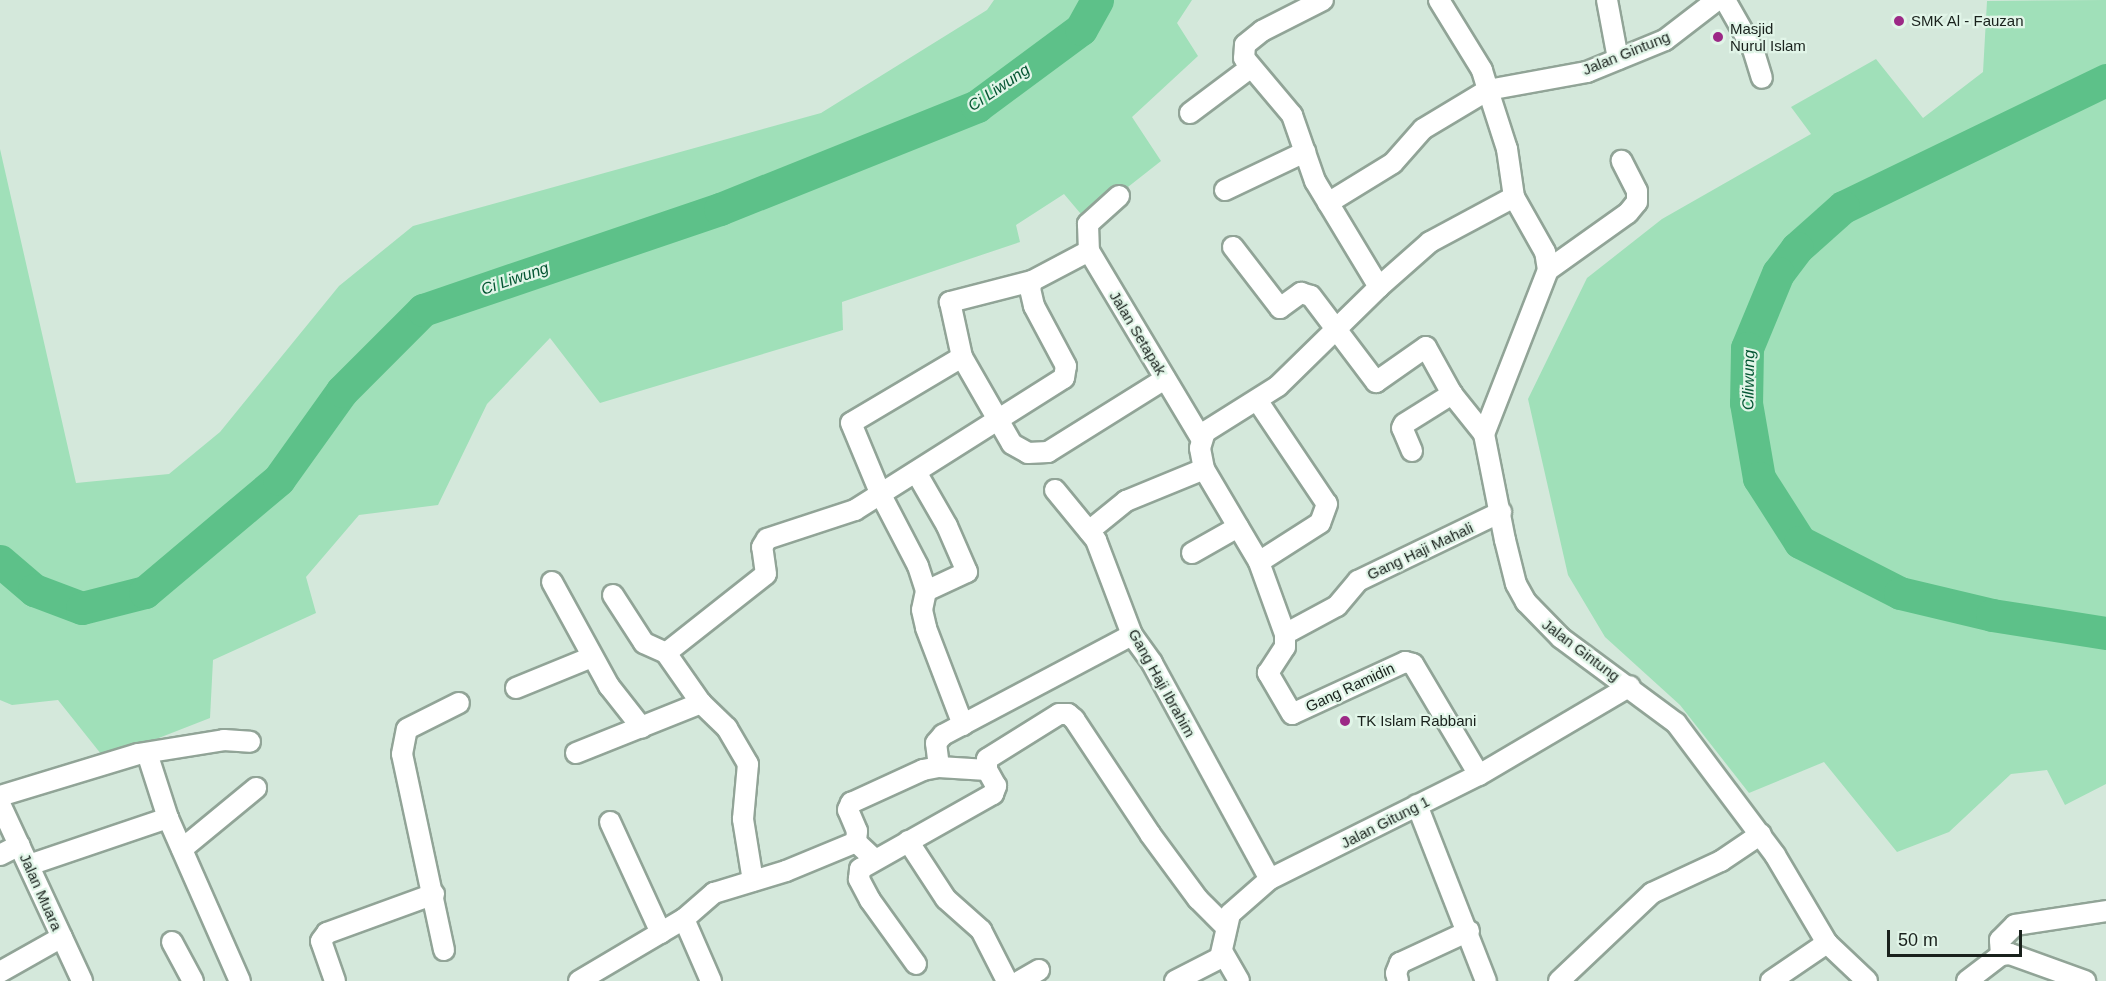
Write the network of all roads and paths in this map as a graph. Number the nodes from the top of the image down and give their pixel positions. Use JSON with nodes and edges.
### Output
{"nodes":[{"id":1,"x":1323,"y":0,"type":"edge"},
{"id":2,"x":1439,"y":0,"type":"edge"},
{"id":3,"x":1607,"y":0,"type":"edge"},
{"id":4,"x":1718,"y":0,"type":"edge"},
{"id":5,"x":1725,"y":0,"type":"edge"},
{"id":6,"x":1618,"y":59,"type":"junction"},
{"id":7,"x":1250,"y":68,"type":"junction"},
{"id":8,"x":1762,"y":78,"type":"dead end"},
{"id":9,"x":1488,"y":90,"type":"junction"},
{"id":10,"x":1190,"y":113,"type":"dead end"},
{"id":11,"x":1305,"y":152,"type":"junction"},
{"id":12,"x":1622,"y":161,"type":"dead end"},
{"id":13,"x":1225,"y":190,"type":"dead end"},
{"id":14,"x":1119,"y":196,"type":"dead end"},
{"id":15,"x":1514,"y":197,"type":"junction"},
{"id":16,"x":1328,"y":203,"type":"junction"},
{"id":17,"x":1233,"y":247,"type":"dead end"},
{"id":18,"x":1089,"y":251,"type":"junction"},
{"id":19,"x":1548,"y":270,"type":"junction"},
{"id":20,"x":1032,"y":281,"type":"junction"},
{"id":21,"x":1379,"y":286,"type":"junction"},
{"id":22,"x":1338,"y":328,"type":"junction"},
{"id":23,"x":962,"y":357,"type":"junction"},
{"id":24,"x":1165,"y":379,"type":"junction"},
{"id":25,"x":1452,"y":394,"type":"junction"},
{"id":26,"x":1257,"y":400,"type":"junction"},
{"id":27,"x":997,"y":421,"type":"junction"},
{"id":28,"x":1484,"y":434,"type":"junction"},
{"id":29,"x":1201,"y":438,"type":"junction"},
{"id":30,"x":1412,"y":451,"type":"dead end"},
{"id":31,"x":1204,"y":469,"type":"junction"},
{"id":32,"x":916,"y":472,"type":"junction"},
{"id":33,"x":1055,"y":490,"type":"dead end"},
{"id":34,"x":881,"y":495,"type":"junction"},
{"id":35,"x":1501,"y":512,"type":"junction"},
{"id":36,"x":1238,"y":527,"type":"junction"},
{"id":37,"x":1089,"y":531,"type":"junction"},
{"id":38,"x":1192,"y":553,"type":"dead end"},
{"id":39,"x":1259,"y":562,"type":"junction"},
{"id":40,"x":552,"y":582,"type":"dead end"},
{"id":41,"x":926,"y":591,"type":"junction"},
{"id":42,"x":613,"y":596,"type":"dead end"},
{"id":43,"x":1285,"y":634,"type":"junction"},
{"id":44,"x":1132,"y":635,"type":"junction"},
{"id":45,"x":666,"y":653,"type":"junction"},
{"id":46,"x":592,"y":657,"type":"junction"},
{"id":47,"x":1629,"y":686,"type":"junction"},
{"id":48,"x":516,"y":688,"type":"dead end"},
{"id":49,"x":459,"y":703,"type":"dead end"},
{"id":50,"x":702,"y":703,"type":"junction"},
{"id":51,"x":963,"y":725,"type":"junction"},
{"id":52,"x":642,"y":728,"type":"junction"},
{"id":53,"x":250,"y":742,"type":"dead end"},
{"id":54,"x":147,"y":753,"type":"junction"},
{"id":55,"x":576,"y":753,"type":"dead end"},
{"id":56,"x":939,"y":767,"type":"junction"},
{"id":57,"x":987,"y":770,"type":"junction"},
{"id":58,"x":1479,"y":775,"type":"junction"},
{"id":59,"x":256,"y":788,"type":"dead end"},
{"id":60,"x":0,"y":796,"type":"edge"},
{"id":61,"x":0,"y":804,"type":"edge"},
{"id":62,"x":1418,"y":805,"type":"junction"},
{"id":63,"x":168,"y":818,"type":"junction"},
{"id":64,"x":610,"y":822,"type":"dead end"},
{"id":65,"x":1761,"y":834,"type":"junction"},
{"id":66,"x":908,"y":841,"type":"junction"},
{"id":67,"x":856,"y":842,"type":"junction"},
{"id":68,"x":20,"y":845,"type":"junction"},
{"id":69,"x":182,"y":849,"type":"junction"},
{"id":70,"x":0,"y":855,"type":"edge"},
{"id":71,"x":875,"y":860,"type":"junction"},
{"id":72,"x":29,"y":865,"type":"junction"},
{"id":73,"x":1270,"y":879,"type":"junction"},
{"id":74,"x":753,"y":881,"type":"junction"},
{"id":75,"x":434,"y":894,"type":"junction"},
{"id":76,"x":2106,"y":911,"type":"edge"},
{"id":77,"x":684,"y":919,"type":"junction"},
{"id":78,"x":1225,"y":926,"type":"junction"},
{"id":79,"x":1469,"y":931,"type":"junction"},
{"id":80,"x":661,"y":933,"type":"junction"},
{"id":81,"x":62,"y":937,"type":"junction"},
{"id":82,"x":172,"y":942,"type":"dead end"},
{"id":83,"x":1827,"y":943,"type":"junction"},
{"id":84,"x":444,"y":950,"type":"dead end"},
{"id":85,"x":1223,"y":953,"type":"junction"},
{"id":86,"x":2001,"y":955,"type":"junction"},
{"id":87,"x":916,"y":964,"type":"dead end"},
{"id":88,"x":1039,"y":970,"type":"dead end"},
{"id":89,"x":0,"y":972,"type":"edge"},
{"id":90,"x":82,"y":981,"type":"edge"},
{"id":91,"x":193,"y":981,"type":"edge"},
{"id":92,"x":240,"y":981,"type":"edge"},
{"id":93,"x":335,"y":981,"type":"edge"},
{"id":94,"x":579,"y":981,"type":"edge"},
{"id":95,"x":711,"y":981,"type":"edge"},
{"id":96,"x":1007,"y":981,"type":"edge"},
{"id":97,"x":1020,"y":981,"type":"edge"},
{"id":98,"x":1175,"y":981,"type":"edge"},
{"id":99,"x":1239,"y":981,"type":"edge"},
{"id":100,"x":1398,"y":981,"type":"edge"},
{"id":101,"x":1485,"y":981,"type":"edge"},
{"id":102,"x":1559,"y":981,"type":"edge"},
{"id":103,"x":1771,"y":981,"type":"edge"},
{"id":104,"x":1867,"y":981,"type":"edge"},
{"id":105,"x":1967,"y":981,"type":"edge"},
{"id":106,"x":2085,"y":981,"type":"edge"}],
"edges":[{"from":1,"to":7,"type":"street"},
{"from":2,"to":9,"type":"street"},
{"from":3,"to":6,"type":"street"},
{"from":4,"to":6,"type":"street","name":"Jalan Gintung"},
{"from":5,"to":8,"type":"street"},
{"from":6,"to":9,"type":"street","name":"Jalan Gintung"},
{"from":7,"to":10,"type":"street"},
{"from":7,"to":11,"type":"street"},
{"from":9,"to":15,"type":"street"},
{"from":9,"to":16,"type":"street","name":"Jalan Gintung"},
{"from":11,"to":13,"type":"street"},
{"from":11,"to":16,"type":"street"},
{"from":12,"to":19,"type":"street"},
{"from":14,"to":18,"type":"street","name":"Jalan Setapak"},
{"from":15,"to":19,"type":"street"},
{"from":15,"to":21,"type":"street"},
{"from":16,"to":21,"type":"street"},
{"from":17,"to":22,"type":"street","name":"Jalan Gintung"},
{"from":18,"to":20,"type":"street"},
{"from":18,"to":24,"type":"street","name":"Jalan Setapak"},
{"from":19,"to":28,"type":"street"},
{"from":20,"to":23,"type":"street"},
{"from":20,"to":27,"type":"street"},
{"from":21,"to":22,"type":"street"},
{"from":22,"to":25,"type":"street","name":"Jalan Gintung"},
{"from":22,"to":26,"type":"street"},
{"from":23,"to":27,"type":"street"},
{"from":23,"to":34,"type":"street"},
{"from":24,"to":27,"type":"street"},
{"from":24,"to":29,"type":"street","name":"Jalan Setapak"},
{"from":25,"to":28,"type":"street","name":"Jalan Gintung"},
{"from":25,"to":30,"type":"street"},
{"from":26,"to":29,"type":"street"},
{"from":26,"to":39,"type":"street"},
{"from":27,"to":32,"type":"street"},
{"from":28,"to":35,"type":"street","name":"Jalan Gintung"},
{"from":29,"to":31,"type":"street"},
{"from":31,"to":36,"type":"street"},
{"from":31,"to":37,"type":"street"},
{"from":32,"to":34,"type":"street"},
{"from":32,"to":41,"type":"street"},
{"from":33,"to":37,"type":"street","name":"Gang Haji Ibrahim"},
{"from":34,"to":41,"type":"street"},
{"from":34,"to":45,"type":"street"},
{"from":35,"to":43,"type":"street","name":"Gang Haji Mahali"},
{"from":35,"to":47,"type":"street","name":"Jalan Gintung"},
{"from":36,"to":38,"type":"street"},
{"from":36,"to":39,"type":"street"},
{"from":37,"to":44,"type":"street","name":"Gang Haji Ibrahim"},
{"from":39,"to":43,"type":"street"},
{"from":40,"to":46,"type":"street"},
{"from":41,"to":51,"type":"street"},
{"from":42,"to":45,"type":"street"},
{"from":43,"to":58,"type":"street","name":"Gang Ramidin"},
{"from":44,"to":51,"type":"street"},
{"from":44,"to":73,"type":"street","name":"Gang Haji Ibrahim"},
{"from":45,"to":50,"type":"street"},
{"from":46,"to":48,"type":"street"},
{"from":46,"to":52,"type":"street"},
{"from":47,"to":58,"type":"street","name":"Jalan Gitung 1"},
{"from":47,"to":65,"type":"street","name":"Jalan Gintung"},
{"from":49,"to":75,"type":"street"},
{"from":50,"to":52,"type":"street"},
{"from":50,"to":74,"type":"street"},
{"from":51,"to":56,"type":"street"},
{"from":52,"to":55,"type":"street"},
{"from":53,"to":54,"type":"street"},
{"from":54,"to":60,"type":"street"},
{"from":54,"to":63,"type":"street"},
{"from":56,"to":57,"type":"street"},
{"from":56,"to":67,"type":"street"},
{"from":57,"to":66,"type":"street"},
{"from":57,"to":78,"type":"street"},
{"from":58,"to":62,"type":"street","name":"Jalan Gitung 1"},
{"from":59,"to":69,"type":"street"},
{"from":61,"to":68,"type":"street","name":"Jalan Muara"},
{"from":62,"to":73,"type":"street","name":"Jalan Gitung 1"},
{"from":62,"to":79,"type":"street"},
{"from":63,"to":69,"type":"street"},
{"from":63,"to":72,"type":"street"},
{"from":64,"to":80,"type":"street"},
{"from":65,"to":83,"type":"street","name":"Jalan Gintung"},
{"from":65,"to":102,"type":"street"},
{"from":66,"to":71,"type":"street"},
{"from":66,"to":96,"type":"street"},
{"from":67,"to":71,"type":"street"},
{"from":67,"to":74,"type":"street"},
{"from":68,"to":70,"type":"street"},
{"from":68,"to":72,"type":"street","name":"Jalan Muara"},
{"from":69,"to":92,"type":"street"},
{"from":71,"to":87,"type":"street"},
{"from":72,"to":81,"type":"street","name":"Jalan Muara"},
{"from":73,"to":78,"type":"street","name":"Jalan Gitung 1"},
{"from":74,"to":77,"type":"street"},
{"from":75,"to":84,"type":"street"},
{"from":75,"to":93,"type":"street"},
{"from":76,"to":86,"type":"street"},
{"from":77,"to":80,"type":"street"},
{"from":77,"to":95,"type":"street"},
{"from":78,"to":85,"type":"street"},
{"from":79,"to":100,"type":"street"},
{"from":79,"to":101,"type":"street"},
{"from":80,"to":94,"type":"street"},
{"from":81,"to":89,"type":"street"},
{"from":81,"to":90,"type":"street","name":"Jalan Muara"},
{"from":82,"to":91,"type":"street"},
{"from":83,"to":103,"type":"street"},
{"from":83,"to":104,"type":"street","name":"Jalan Gintung"},
{"from":85,"to":98,"type":"street"},
{"from":85,"to":99,"type":"street"},
{"from":86,"to":105,"type":"street"},
{"from":86,"to":106,"type":"street"},
{"from":88,"to":97,"type":"street"}]}
